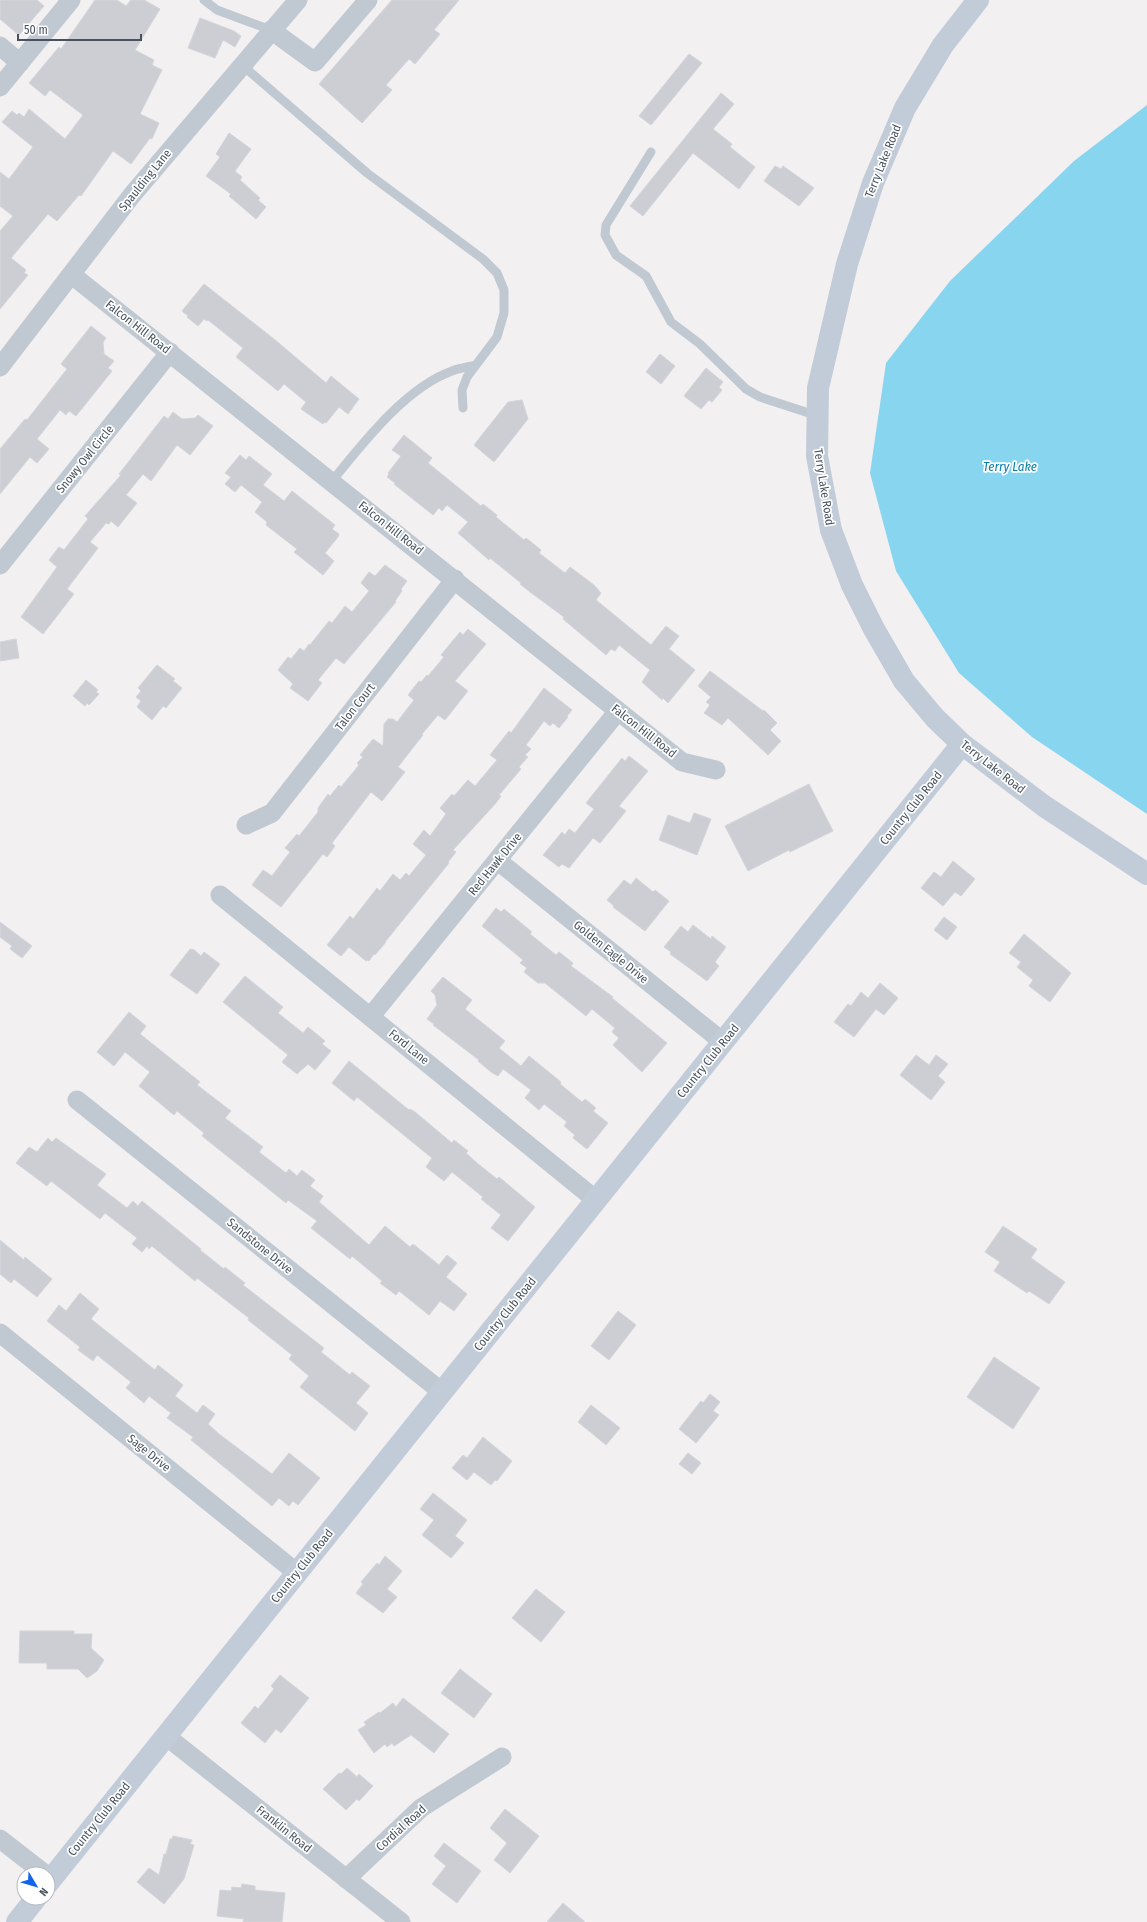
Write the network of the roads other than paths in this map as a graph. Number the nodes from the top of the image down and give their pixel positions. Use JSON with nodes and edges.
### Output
{"nodes":[{"id":1,"x":71,"y":0,"type":"edge"},
{"id":2,"x":204,"y":0,"type":"edge"},
{"id":3,"x":298,"y":0,"type":"edge"},
{"id":4,"x":368,"y":0,"type":"edge"},
{"id":5,"x":978,"y":0,"type":"edge"},
{"id":6,"x":271,"y":30,"type":"junction"},
{"id":7,"x":0,"y":46,"type":"edge"},
{"id":8,"x":20,"y":62,"type":"junction"},
{"id":9,"x":242,"y":65,"type":"junction"},
{"id":10,"x":0,"y":87,"type":"edge"},
{"id":11,"x":651,"y":152,"type":"dead end"},
{"id":12,"x":72,"y":275,"type":"junction"},
{"id":13,"x":170,"y":352,"type":"junction"},
{"id":14,"x":476,"y":366,"type":"junction"},
{"id":15,"x":0,"y":367,"type":"edge"},
{"id":16,"x":463,"y":408,"type":"dead end"},
{"id":17,"x":818,"y":416,"type":"junction"},
{"id":18,"x":332,"y":481,"type":"junction"},
{"id":19,"x":0,"y":566,"type":"edge"},
{"id":20,"x":455,"y":579,"type":"junction"},
{"id":21,"x":618,"y":712,"type":"junction"},
{"id":22,"x":962,"y":744,"type":"junction"},
{"id":23,"x":716,"y":770,"type":"dead end"},
{"id":24,"x":246,"y":825,"type":"dead end"},
{"id":25,"x":498,"y":861,"type":"junction"},
{"id":26,"x":1147,"y":874,"type":"edge"},
{"id":27,"x":220,"y":896,"type":"dead end"},
{"id":28,"x":371,"y":1016,"type":"junction"},
{"id":29,"x":723,"y":1042,"type":"junction"},
{"id":30,"x":78,"y":1100,"type":"dead end"},
{"id":31,"x":596,"y":1200,"type":"junction"},
{"id":32,"x":0,"y":1333,"type":"edge"},
{"id":33,"x":442,"y":1392,"type":"junction"},
{"id":34,"x":297,"y":1573,"type":"junction"},
{"id":35,"x":166,"y":1736,"type":"junction"},
{"id":36,"x":502,"y":1757,"type":"dead end"},
{"id":37,"x":0,"y":1839,"type":"edge"},
{"id":38,"x":33,"y":1866,"type":"edge"},
{"id":39,"x":56,"y":1868,"type":"edge"},
{"id":40,"x":346,"y":1879,"type":"junction"},
{"id":41,"x":30,"y":1906,"type":"edge"},
{"id":42,"x":17,"y":1922,"type":"edge"},
{"id":43,"x":401,"y":1922,"type":"edge"}],
"edges":[{"from":1,"to":8,"type":"street"},
{"from":2,"to":6,"type":"lane"},
{"from":3,"to":6,"type":"street","name":"Spaulding Lane"},
{"from":4,"to":6,"type":"street"},
{"from":5,"to":17,"type":"street","name":"Terry Lake Road"},
{"from":6,"to":9,"type":"street","name":"Spaulding Lane"},
{"from":7,"to":8,"type":"street"},
{"from":8,"to":10,"type":"street"},
{"from":9,"to":12,"type":"street","name":"Spaulding Lane"},
{"from":9,"to":14,"type":"lane"},
{"from":11,"to":17,"type":"lane"},
{"from":12,"to":13,"type":"street","name":"Falcon Hill Road"},
{"from":12,"to":15,"type":"street","name":"Spaulding Lane"},
{"from":13,"to":18,"type":"street","name":"Falcon Hill Road"},
{"from":13,"to":19,"type":"street","name":"Snowy Owl Circle"},
{"from":14,"to":16,"type":"lane"},
{"from":14,"to":18,"type":"lane"},
{"from":17,"to":22,"type":"street","name":"Terry Lake Road"},
{"from":18,"to":20,"type":"street","name":"Falcon Hill Road"},
{"from":20,"to":21,"type":"street","name":"Falcon Hill Road"},
{"from":20,"to":24,"type":"street","name":"Talon Court"},
{"from":21,"to":23,"type":"street","name":"Falcon Hill Road"},
{"from":21,"to":25,"type":"street","name":"Red Hawk Drive"},
{"from":22,"to":26,"type":"street","name":"Terry Lake Road"},
{"from":22,"to":29,"type":"street","name":"Country Club Road"},
{"from":25,"to":28,"type":"street","name":"Red Hawk Drive"},
{"from":25,"to":29,"type":"street","name":"Golden Eagle Drive"},
{"from":27,"to":28,"type":"street","name":"Ford Lane"},
{"from":28,"to":31,"type":"street","name":"Ford Lane"},
{"from":29,"to":31,"type":"street","name":"Country Club Road"},
{"from":30,"to":33,"type":"street","name":"Sandstone Drive"},
{"from":31,"to":33,"type":"street","name":"Country Club Road"},
{"from":32,"to":34,"type":"street","name":"Sage Drive"},
{"from":33,"to":34,"type":"street","name":"Country Club Road"},
{"from":34,"to":35,"type":"street","name":"Country Club Road"},
{"from":35,"to":39,"type":"street","name":"Country Club Road"},
{"from":35,"to":40,"type":"street","name":"Franklin Road"},
{"from":36,"to":40,"type":"street","name":"Cordial Road"},
{"from":37,"to":38,"type":"street"},
{"from":40,"to":43,"type":"street","name":"Franklin Road"},
{"from":41,"to":42,"type":"street"}]}
